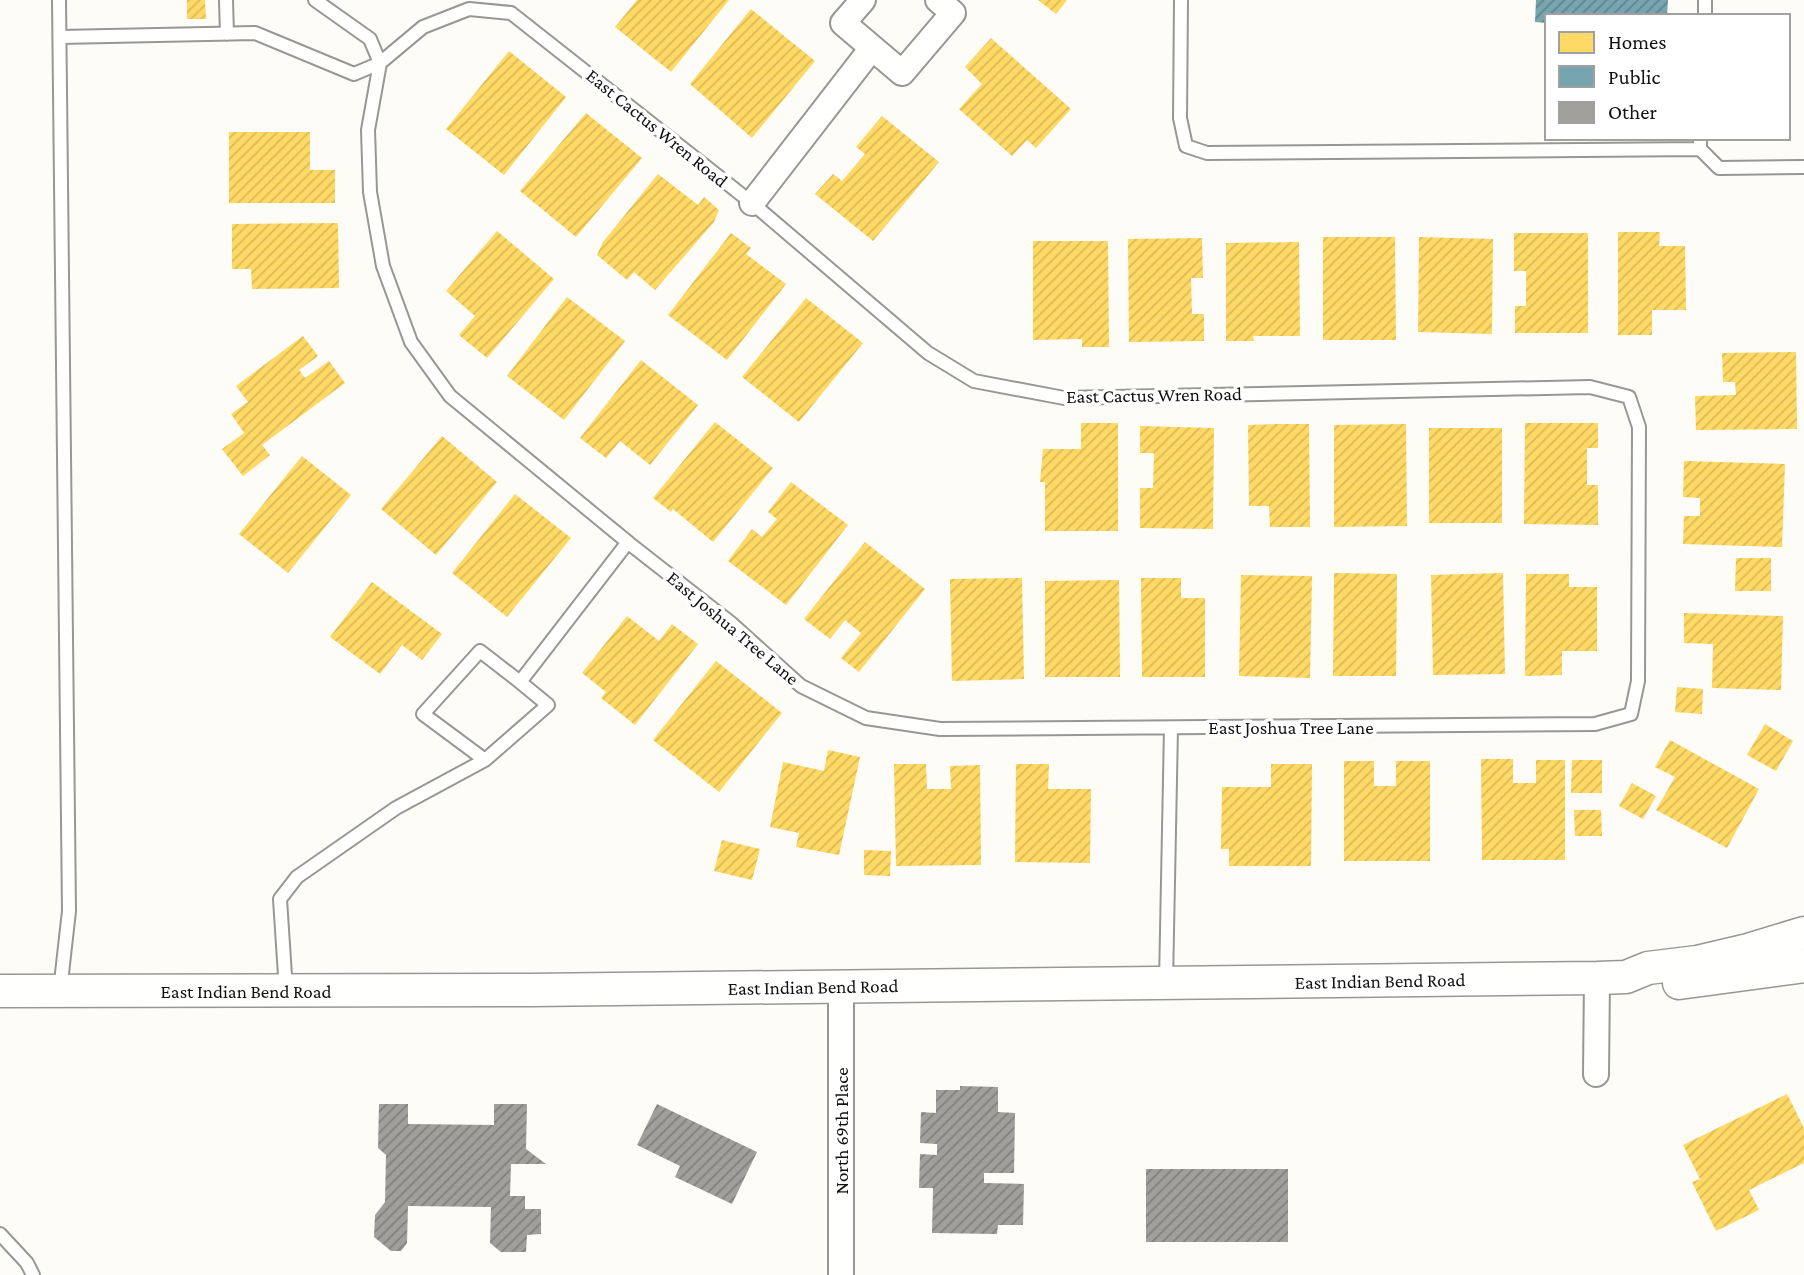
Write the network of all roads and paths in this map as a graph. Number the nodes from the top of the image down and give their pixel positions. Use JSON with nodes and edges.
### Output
{"nodes":[{"id":1,"x":59,"y":0,"type":"edge"},
{"id":2,"x":226,"y":0,"type":"edge"},
{"id":3,"x":315,"y":0,"type":"edge"},
{"id":4,"x":863,"y":0,"type":"edge"},
{"id":5,"x":938,"y":0,"type":"edge"},
{"id":6,"x":1181,"y":0,"type":"edge"},
{"id":7,"x":227,"y":34,"type":"junction"},
{"id":8,"x":60,"y":37,"type":"junction"},
{"id":9,"x":872,"y":47,"type":"junction"},
{"id":10,"x":380,"y":63,"type":"junction"},
{"id":11,"x":1700,"y":144,"type":"edge"},
{"id":12,"x":1804,"y":167,"type":"edge"},
{"id":13,"x":752,"y":203,"type":"junction"},
{"id":14,"x":628,"y":542,"type":"junction"},
{"id":15,"x":520,"y":682,"type":"junction"},
{"id":16,"x":1631,"y":714,"type":"joint"},
{"id":17,"x":1171,"y":728,"type":"junction"},
{"id":18,"x":485,"y":760,"type":"junction"},
{"id":19,"x":1804,"y":933,"type":"edge"},
{"id":20,"x":1804,"y":966,"type":"edge"},
{"id":21,"x":1612,"y":978,"type":"junction"},
{"id":22,"x":1166,"y":984,"type":"junction"},
{"id":23,"x":841,"y":987,"type":"junction"},
{"id":24,"x":286,"y":990,"type":"junction"},
{"id":25,"x":0,"y":991,"type":"edge"},
{"id":26,"x":60,"y":991,"type":"junction"},
{"id":27,"x":1596,"y":1074,"type":"dead end"},
{"id":28,"x":0,"y":1234,"type":"edge"},
{"id":29,"x":33,"y":1275,"type":"edge"},
{"id":30,"x":841,"y":1275,"type":"edge"}],
"edges":[{"from":1,"to":8,"type":"lane"},
{"from":2,"to":7,"type":"lane"},
{"from":3,"to":10,"type":"lane"},
{"from":4,"to":9,"type":"street"},
{"from":5,"to":9,"type":"street"},
{"from":6,"to":11,"type":"lane"},
{"from":7,"to":8,"type":"lane","name":"East Cactus Wren Road"},
{"from":7,"to":10,"type":"lane","name":"East Cactus Wren Road"},
{"from":8,"to":26,"type":"lane"},
{"from":9,"to":13,"type":"street"},
{"from":10,"to":13,"type":"lane","name":"East Cactus Wren Road"},
{"from":10,"to":14,"type":"lane","name":"East Joshua Tree Lane"},
{"from":11,"to":12,"type":"lane"},
{"from":13,"to":16,"type":"lane","name":"East Cactus Wren Road"},
{"from":14,"to":15,"type":"lane"},
{"from":14,"to":17,"type":"lane","name":"East Joshua Tree Lane"},
{"from":15,"to":18,"type":"lane"},
{"from":15,"to":18,"type":"lane"},
{"from":16,"to":17,"type":"lane","name":"East Joshua Tree Lane"},
{"from":17,"to":22,"type":"lane"},
{"from":18,"to":24,"type":"lane"},
{"from":19,"to":21,"type":"street","name":"East Indian Bend Road"},
{"from":20,"to":21,"type":"street","name":"East Indian Bend Road"},
{"from":21,"to":22,"type":"street","name":"East Indian Bend Road"},
{"from":21,"to":27,"type":"street"},
{"from":22,"to":23,"type":"street","name":"East Indian Bend Road"},
{"from":23,"to":24,"type":"street","name":"East Indian Bend Road"},
{"from":23,"to":30,"type":"street","name":"North 69th Place"},
{"from":24,"to":26,"type":"street","name":"East Indian Bend Road"},
{"from":25,"to":26,"type":"street","name":"East Indian Bend Road"},
{"from":28,"to":29,"type":"lane"}]}
